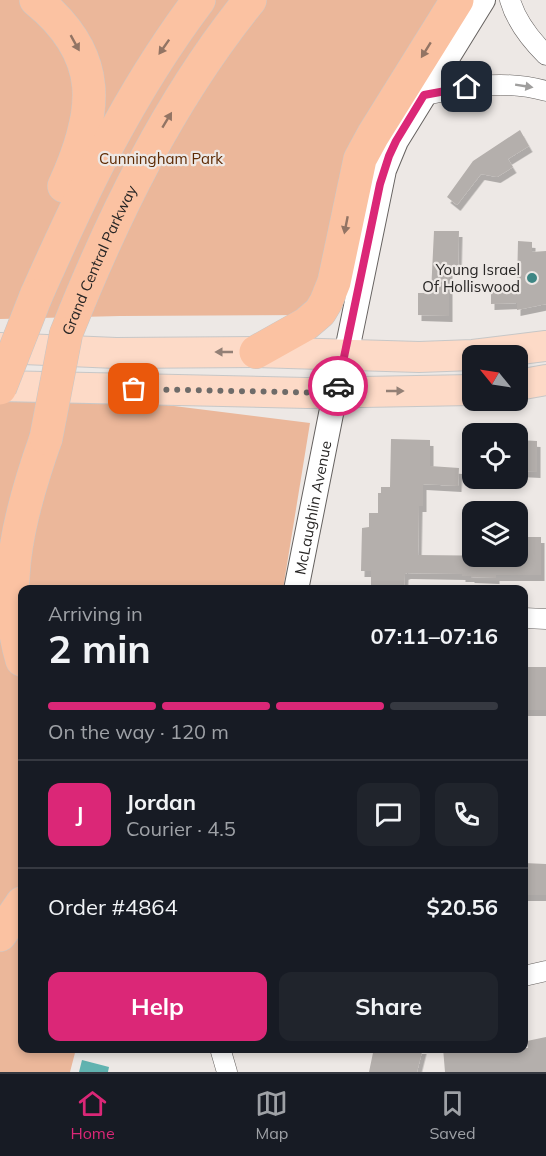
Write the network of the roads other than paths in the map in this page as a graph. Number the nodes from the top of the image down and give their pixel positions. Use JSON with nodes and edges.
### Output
{"nodes":[{"id":1,"x":36,"y":0,"type":"edge"},
{"id":2,"x":199,"y":0,"type":"edge"},
{"id":3,"x":250,"y":0,"type":"edge"},
{"id":4,"x":270,"y":0,"type":"edge"},
{"id":5,"x":457,"y":0,"type":"edge"},
{"id":6,"x":483,"y":0,"type":"edge"},
{"id":7,"x":510,"y":0,"type":"edge"},
{"id":8,"x":546,"y":55,"type":"edge"},
{"id":9,"x":201,"y":66,"type":"junction"},
{"id":10,"x":546,"y":91,"type":"edge"},
{"id":11,"x":424,"y":95,"type":"junction"},
{"id":12,"x":36,"y":296,"type":"junction"},
{"id":13,"x":546,"y":346,"type":"edge"},
{"id":14,"x":0,"y":348,"type":"edge"},
{"id":15,"x":256,"y":352,"type":"junction"},
{"id":16,"x":346,"y":355,"type":"junction"},
{"id":17,"x":546,"y":380,"type":"edge"},
{"id":18,"x":528,"y":383,"type":"edge"},
{"id":19,"x":0,"y":387,"type":"edge"},
{"id":20,"x":462,"y":390,"type":"edge"},
{"id":21,"x":336,"y":393,"type":"junction"},
{"id":22,"x":37,"y":434,"type":"junction"},
{"id":23,"x":0,"y":506,"type":"edge"},
{"id":24,"x":297,"y":585,"type":"edge"},
{"id":25,"x":528,"y":618,"type":"edge"},
{"id":26,"x":546,"y":619,"type":"edge"},
{"id":27,"x":18,"y":652,"type":"edge"},
{"id":28,"x":18,"y":909,"type":"edge"},
{"id":29,"x":0,"y":935,"type":"edge"},
{"id":30,"x":546,"y":971,"type":"edge"},
{"id":31,"x":528,"y":975,"type":"edge"},
{"id":32,"x":221,"y":1053,"type":"edge"},
{"id":33,"x":227,"y":1072,"type":"edge"}],
"edges":[{"from":1,"to":12,"type":"highway","one_way":true},
{"from":2,"to":12,"type":"highway","one_way":true},
{"from":3,"to":9,"type":"highway","name":"Grand Central Parkway"},
{"from":4,"to":9,"type":"highway"},
{"from":5,"to":15,"type":"highway","one_way":true},
{"from":6,"to":11,"type":"street"},
{"from":7,"to":8,"type":"street"},
{"from":22,"to":9,"type":"highway","name":"Grand Central Parkway","one_way":true,"bridge":true},
{"from":11,"to":10,"type":"street","one_way":true},
{"from":11,"to":16,"type":"street"},
{"from":12,"to":19,"type":"highway","bridge":true},
{"from":13,"to":16,"type":"main road"},
{"from":15,"to":14,"type":"main road","one_way":true},
{"from":15,"to":16,"type":"main road"},
{"from":16,"to":21,"type":"street","name":"McLaughlin Avenue"},
{"from":17,"to":18,"type":"main road"},
{"from":19,"to":21,"type":"main road"},
{"from":21,"to":20,"type":"main road","one_way":true},
{"from":21,"to":24,"type":"street","name":"McLaughlin Avenue"},
{"from":22,"to":23,"type":"highway","name":"Grand Central Parkway"},
{"from":22,"to":27,"type":"highway"},
{"from":25,"to":26,"type":"street"},
{"from":28,"to":29,"type":"highway"},
{"from":30,"to":31,"type":"street"},
{"from":32,"to":33,"type":"street"}]}
